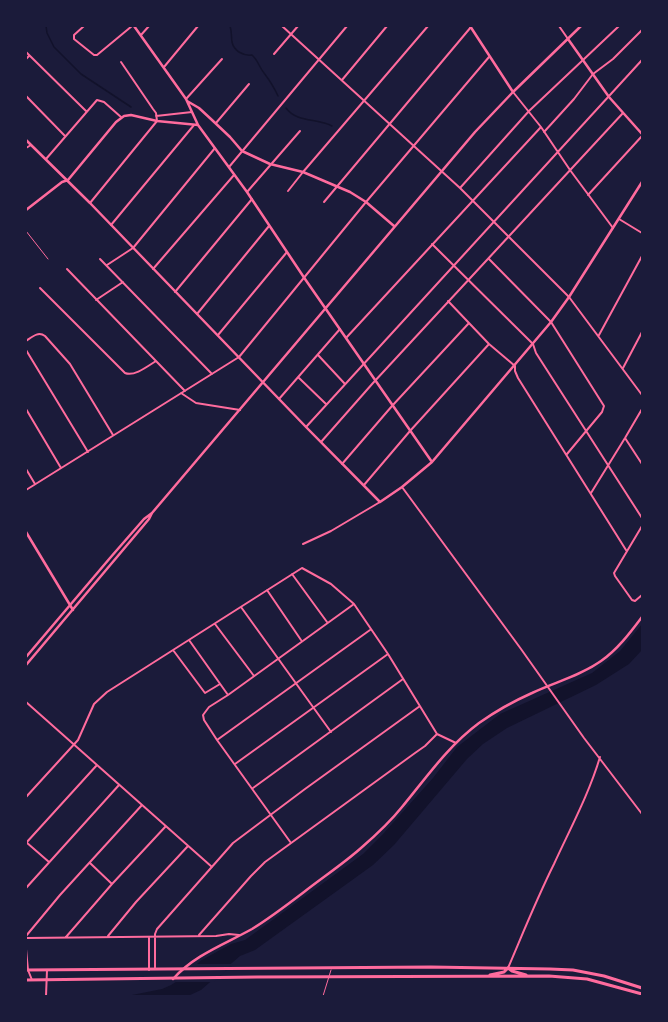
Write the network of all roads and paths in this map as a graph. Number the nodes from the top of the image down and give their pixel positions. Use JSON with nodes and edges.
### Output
{"nodes":[{"id":1,"x":84,"y":26,"type":"edge"},
{"id":2,"x":133,"y":26,"type":"edge"},
{"id":3,"x":149,"y":26,"type":"edge"},
{"id":4,"x":198,"y":26,"type":"edge"},
{"id":5,"x":282,"y":26,"type":"edge"},
{"id":6,"x":298,"y":26,"type":"edge"},
{"id":7,"x":348,"y":26,"type":"edge"},
{"id":8,"x":387,"y":26,"type":"edge"},
{"id":9,"x":428,"y":26,"type":"edge"},
{"id":10,"x":470,"y":26,"type":"edge"},
{"id":11,"x":559,"y":26,"type":"edge"},
{"id":12,"x":581,"y":26,"type":"edge"},
{"id":13,"x":619,"y":26,"type":"edge"},
{"id":14,"x":642,"y":30,"type":"edge"},
{"id":15,"x":291,"y":34,"type":"junction"},
{"id":16,"x":141,"y":35,"type":"junction"},
{"id":17,"x":568,"y":39,"type":"junction"},
{"id":18,"x":26,"y":52,"type":"edge"},
{"id":19,"x":274,"y":54,"type":"dead end"},
{"id":20,"x":29,"y":56,"type":"junction"},
{"id":21,"x":489,"y":56,"type":"junction"},
{"id":22,"x":26,"y":59,"type":"edge"},
{"id":23,"x":222,"y":59,"type":"dead end"},
{"id":24,"x":319,"y":59,"type":"junction"},
{"id":25,"x":584,"y":60,"type":"junction"},
{"id":26,"x":642,"y":60,"type":"edge"},
{"id":27,"x":121,"y":62,"type":"dead end"},
{"id":28,"x":164,"y":67,"type":"junction"},
{"id":29,"x":593,"y":74,"type":"junction"},
{"id":30,"x":342,"y":80,"type":"junction"},
{"id":31,"x":249,"y":84,"type":"dead end"},
{"id":32,"x":513,"y":92,"type":"junction"},
{"id":33,"x":26,"y":96,"type":"edge"},
{"id":34,"x":609,"y":97,"type":"junction"},
{"id":35,"x":186,"y":100,"type":"junction"},
{"id":36,"x":365,"y":100,"type":"junction"},
{"id":37,"x":86,"y":111,"type":"junction"},
{"id":38,"x":529,"y":111,"type":"junction"},
{"id":39,"x":192,"y":112,"type":"junction"},
{"id":40,"x":623,"y":113,"type":"junction"},
{"id":41,"x":156,"y":116,"type":"junction"},
{"id":42,"x":121,"y":117,"type":"junction"},
{"id":43,"x":157,"y":121,"type":"junction"},
{"id":44,"x":390,"y":123,"type":"junction"},
{"id":45,"x":216,"y":124,"type":"junction"},
{"id":46,"x":196,"y":125,"type":"junction"},
{"id":47,"x":541,"y":127,"type":"junction"},
{"id":48,"x":300,"y":131,"type":"dead end"},
{"id":49,"x":544,"y":132,"type":"junction"},
{"id":50,"x":642,"y":135,"type":"edge"},
{"id":51,"x":65,"y":136,"type":"junction"},
{"id":52,"x":26,"y":140,"type":"edge"},
{"id":53,"x":31,"y":145,"type":"junction"},
{"id":54,"x":414,"y":146,"type":"junction"},
{"id":55,"x":26,"y":148,"type":"edge"},
{"id":56,"x":215,"y":148,"type":"junction"},
{"id":57,"x":242,"y":151,"type":"junction"},
{"id":58,"x":558,"y":152,"type":"junction"},
{"id":59,"x":46,"y":159,"type":"junction"},
{"id":60,"x":270,"y":164,"type":"junction"},
{"id":61,"x":229,"y":167,"type":"junction"},
{"id":62,"x":570,"y":170,"type":"junction"},
{"id":63,"x":441,"y":171,"type":"junction"},
{"id":64,"x":303,"y":172,"type":"junction"},
{"id":65,"x":234,"y":174,"type":"junction"},
{"id":66,"x":68,"y":180,"type":"junction"},
{"id":67,"x":642,"y":182,"type":"edge"},
{"id":68,"x":337,"y":186,"type":"junction"},
{"id":69,"x":460,"y":188,"type":"junction"},
{"id":70,"x":288,"y":191,"type":"dead end"},
{"id":71,"x":247,"y":192,"type":"junction"},
{"id":72,"x":588,"y":195,"type":"junction"},
{"id":73,"x":252,"y":199,"type":"junction"},
{"id":74,"x":473,"y":201,"type":"junction"},
{"id":75,"x":324,"y":202,"type":"dead end"},
{"id":76,"x":366,"y":202,"type":"junction"},
{"id":77,"x":90,"y":203,"type":"junction"},
{"id":78,"x":26,"y":210,"type":"edge"},
{"id":79,"x":619,"y":219,"type":"junction"},
{"id":80,"x":494,"y":222,"type":"junction"},
{"id":81,"x":111,"y":225,"type":"junction"},
{"id":82,"x":269,"y":226,"type":"junction"},
{"id":83,"x":394,"y":226,"type":"junction"},
{"id":84,"x":613,"y":228,"type":"junction"},
{"id":85,"x":26,"y":231,"type":"edge"},
{"id":86,"x":642,"y":233,"type":"edge"},
{"id":87,"x":509,"y":237,"type":"junction"},
{"id":88,"x":432,"y":244,"type":"junction"},
{"id":89,"x":132,"y":248,"type":"junction"},
{"id":90,"x":287,"y":252,"type":"junction"},
{"id":91,"x":642,"y":256,"type":"edge"},
{"id":92,"x":48,"y":259,"type":"dead end"},
{"id":93,"x":100,"y":259,"type":"dead end"},
{"id":94,"x":488,"y":259,"type":"junction"},
{"id":95,"x":107,"y":265,"type":"junction"},
{"id":96,"x":453,"y":265,"type":"junction"},
{"id":97,"x":67,"y":269,"type":"dead end"},
{"id":98,"x":153,"y":269,"type":"junction"},
{"id":99,"x":304,"y":279,"type":"junction"},
{"id":100,"x":468,"y":280,"type":"junction"},
{"id":101,"x":123,"y":282,"type":"junction"},
{"id":102,"x":40,"y":288,"type":"dead end"},
{"id":103,"x":175,"y":292,"type":"junction"},
{"id":104,"x":570,"y":297,"type":"junction"},
{"id":105,"x":96,"y":300,"type":"junction"},
{"id":106,"x":448,"y":302,"type":"junction"},
{"id":107,"x":325,"y":308,"type":"junction"},
{"id":108,"x":197,"y":314,"type":"junction"},
{"id":109,"x":551,"y":322,"type":"junction"},
{"id":110,"x":469,"y":323,"type":"junction"},
{"id":111,"x":340,"y":329,"type":"junction"},
{"id":112,"x":642,"y":332,"type":"edge"},
{"id":113,"x":218,"y":335,"type":"junction"},
{"id":114,"x":599,"y":335,"type":"junction"},
{"id":115,"x":346,"y":338,"type":"junction"},
{"id":116,"x":26,"y":341,"type":"edge"},
{"id":117,"x":489,"y":344,"type":"junction"},
{"id":118,"x":533,"y":344,"type":"junction"},
{"id":119,"x":26,"y":350,"type":"edge"},
{"id":120,"x":318,"y":355,"type":"junction"},
{"id":121,"x":239,"y":357,"type":"junction"},
{"id":122,"x":156,"y":361,"type":"junction"},
{"id":123,"x":363,"y":364,"type":"junction"},
{"id":124,"x":514,"y":366,"type":"junction"},
{"id":125,"x":623,"y":368,"type":"junction"},
{"id":126,"x":212,"y":374,"type":"junction"},
{"id":127,"x":298,"y":377,"type":"junction"},
{"id":128,"x":375,"y":380,"type":"junction"},
{"id":129,"x":263,"y":382,"type":"junction"},
{"id":130,"x":345,"y":384,"type":"junction"},
{"id":131,"x":185,"y":391,"type":"junction"},
{"id":132,"x":181,"y":394,"type":"junction"},
{"id":133,"x":642,"y":395,"type":"edge"},
{"id":134,"x":279,"y":399,"type":"junction"},
{"id":135,"x":327,"y":404,"type":"junction"},
{"id":136,"x":392,"y":406,"type":"junction"},
{"id":137,"x":26,"y":409,"type":"edge"},
{"id":138,"x":642,"y":409,"type":"edge"},
{"id":139,"x":240,"y":410,"type":"junction"},
{"id":140,"x":306,"y":427,"type":"junction"},
{"id":141,"x":586,"y":430,"type":"junction"},
{"id":142,"x":410,"y":432,"type":"junction"},
{"id":143,"x":113,"y":435,"type":"junction"},
{"id":144,"x":625,"y":438,"type":"junction"},
{"id":145,"x":321,"y":442,"type":"junction"},
{"id":146,"x":88,"y":452,"type":"junction"},
{"id":147,"x":567,"y":454,"type":"junction"},
{"id":148,"x":432,"y":462,"type":"junction"},
{"id":149,"x":342,"y":464,"type":"junction"},
{"id":150,"x":642,"y":464,"type":"edge"},
{"id":151,"x":608,"y":466,"type":"junction"},
{"id":152,"x":61,"y":468,"type":"junction"},
{"id":153,"x":26,"y":469,"type":"edge"},
{"id":154,"x":35,"y":484,"type":"junction"},
{"id":155,"x":363,"y":486,"type":"junction"},
{"id":156,"x":402,"y":487,"type":"junction"},
{"id":157,"x":26,"y":490,"type":"edge"},
{"id":158,"x":591,"y":493,"type":"junction"},
{"id":159,"x":380,"y":502,"type":"junction"},
{"id":160,"x":152,"y":513,"type":"junction"},
{"id":161,"x":642,"y":518,"type":"edge"},
{"id":162,"x":642,"y":526,"type":"edge"},
{"id":163,"x":26,"y":532,"type":"edge"},
{"id":164,"x":303,"y":544,"type":"dead end"},
{"id":165,"x":626,"y":550,"type":"junction"},
{"id":166,"x":292,"y":574,"type":"junction"},
{"id":167,"x":266,"y":590,"type":"junction"},
{"id":168,"x":641,"y":596,"type":"edge"},
{"id":169,"x":354,"y":604,"type":"junction"},
{"id":170,"x":70,"y":606,"type":"junction"},
{"id":171,"x":241,"y":607,"type":"junction"},
{"id":172,"x":73,"y":610,"type":"junction"},
{"id":173,"x":642,"y":618,"type":"edge"},
{"id":174,"x":327,"y":622,"type":"junction"},
{"id":175,"x":215,"y":624,"type":"junction"},
{"id":176,"x":370,"y":630,"type":"junction"},
{"id":177,"x":189,"y":640,"type":"junction"},
{"id":178,"x":301,"y":641,"type":"junction"},
{"id":179,"x":173,"y":650,"type":"junction"},
{"id":180,"x":388,"y":654,"type":"junction"},
{"id":181,"x":26,"y":658,"type":"edge"},
{"id":182,"x":278,"y":659,"type":"junction"},
{"id":183,"x":26,"y":665,"type":"edge"},
{"id":184,"x":254,"y":676,"type":"junction"},
{"id":185,"x":403,"y":679,"type":"junction"},
{"id":186,"x":295,"y":683,"type":"junction"},
{"id":187,"x":220,"y":684,"type":"junction"},
{"id":188,"x":549,"y":688,"type":"junction"},
{"id":189,"x":228,"y":695,"type":"junction"},
{"id":190,"x":26,"y":702,"type":"edge"},
{"id":191,"x":420,"y":706,"type":"junction"},
{"id":192,"x":313,"y":708,"type":"junction"},
{"id":193,"x":331,"y":732,"type":"junction"},
{"id":194,"x":437,"y":734,"type":"junction"},
{"id":195,"x":217,"y":740,"type":"junction"},
{"id":196,"x":456,"y":742,"type":"junction"},
{"id":197,"x":74,"y":745,"type":"junction"},
{"id":198,"x":600,"y":757,"type":"junction"},
{"id":199,"x":235,"y":764,"type":"junction"},
{"id":200,"x":97,"y":765,"type":"junction"},
{"id":201,"x":119,"y":785,"type":"junction"},
{"id":202,"x":253,"y":788,"type":"junction"},
{"id":203,"x":26,"y":797,"type":"edge"},
{"id":204,"x":142,"y":805,"type":"junction"},
{"id":205,"x":271,"y":814,"type":"junction"},
{"id":206,"x":642,"y":814,"type":"edge"},
{"id":207,"x":166,"y":826,"type":"junction"},
{"id":208,"x":26,"y":843,"type":"edge"},
{"id":209,"x":291,"y":843,"type":"junction"},
{"id":210,"x":188,"y":846,"type":"junction"},
{"id":211,"x":49,"y":862,"type":"junction"},
{"id":212,"x":90,"y":863,"type":"junction"},
{"id":213,"x":212,"y":867,"type":"junction"},
{"id":214,"x":112,"y":884,"type":"junction"},
{"id":215,"x":26,"y":888,"type":"edge"},
{"id":216,"x":199,"y":935,"type":"junction"},
{"id":217,"x":238,"y":935,"type":"junction"},
{"id":218,"x":26,"y":937,"type":"edge"},
{"id":219,"x":66,"y":937,"type":"junction"},
{"id":220,"x":107,"y":937,"type":"junction"},
{"id":221,"x":149,"y":937,"type":"junction"},
{"id":222,"x":155,"y":937,"type":"junction"},
{"id":223,"x":26,"y":949,"type":"edge"},
{"id":224,"x":508,"y":968,"type":"junction"},
{"id":225,"x":181,"y":969,"type":"junction"},
{"id":226,"x":332,"y":969,"type":"junction"},
{"id":227,"x":27,"y":970,"type":"edge"},
{"id":228,"x":46,"y":970,"type":"junction"},
{"id":229,"x":149,"y":970,"type":"junction"},
{"id":230,"x":155,"y":970,"type":"junction"},
{"id":231,"x":588,"y":973,"type":"junction"},
{"id":232,"x":488,"y":976,"type":"junction"},
{"id":233,"x":528,"y":976,"type":"junction"},
{"id":234,"x":329,"y":977,"type":"junction"},
{"id":235,"x":173,"y":979,"type":"junction"},
{"id":236,"x":587,"y":979,"type":"junction"},
{"id":237,"x":26,"y":980,"type":"edge"},
{"id":238,"x":32,"y":980,"type":"junction"},
{"id":239,"x":46,"y":981,"type":"junction"},
{"id":240,"x":642,"y":989,"type":"edge"},
{"id":241,"x":641,"y":994,"type":"edge"},
{"id":242,"x":46,"y":996,"type":"edge"},
{"id":243,"x":324,"y":996,"type":"edge"}],
"edges":[{"from":1,"to":2,"type":"street"},
{"from":2,"to":16,"type":"street"},
{"from":3,"to":16,"type":"street"},
{"from":4,"to":28,"type":"street"},
{"from":5,"to":15,"type":"street"},
{"from":6,"to":15,"type":"street"},
{"from":7,"to":24,"type":"street"},
{"from":8,"to":30,"type":"street"},
{"from":9,"to":36,"type":"street"},
{"from":10,"to":21,"type":"street"},
{"from":10,"to":44,"type":"street"},
{"from":11,"to":17,"type":"street"},
{"from":12,"to":17,"type":"street"},
{"from":13,"to":25,"type":"street"},
{"from":14,"to":29,"type":"street"},
{"from":15,"to":19,"type":"street"},
{"from":15,"to":24,"type":"street"},
{"from":16,"to":28,"type":"street"},
{"from":17,"to":25,"type":"street"},
{"from":17,"to":32,"type":"street"},
{"from":18,"to":20,"type":"street"},
{"from":20,"to":22,"type":"street"},
{"from":20,"to":37,"type":"street"},
{"from":21,"to":32,"type":"street"},
{"from":21,"to":54,"type":"street"},
{"from":23,"to":35,"type":"street"},
{"from":24,"to":30,"type":"street"},
{"from":24,"to":57,"type":"street"},
{"from":25,"to":29,"type":"street"},
{"from":25,"to":38,"type":"street"},
{"from":26,"to":34,"type":"street"},
{"from":27,"to":41,"type":"street"},
{"from":28,"to":35,"type":"street"},
{"from":29,"to":34,"type":"street"},
{"from":29,"to":49,"type":"street"},
{"from":30,"to":36,"type":"street"},
{"from":31,"to":45,"type":"street"},
{"from":32,"to":38,"type":"street"},
{"from":32,"to":63,"type":"street"},
{"from":33,"to":51,"type":"street"},
{"from":34,"to":40,"type":"street"},
{"from":34,"to":58,"type":"street"},
{"from":35,"to":39,"type":"street"},
{"from":35,"to":45,"type":"street"},
{"from":36,"to":44,"type":"street"},
{"from":36,"to":64,"type":"street"},
{"from":37,"to":42,"type":"street"},
{"from":37,"to":51,"type":"street"},
{"from":38,"to":47,"type":"street"},
{"from":38,"to":69,"type":"street"},
{"from":39,"to":41,"type":"street"},
{"from":39,"to":46,"type":"street"},
{"from":40,"to":50,"type":"street"},
{"from":40,"to":62,"type":"street"},
{"from":41,"to":43,"type":"street"},
{"from":42,"to":43,"type":"street"},
{"from":42,"to":66,"type":"street"},
{"from":43,"to":46,"type":"street"},
{"from":43,"to":77,"type":"street"},
{"from":44,"to":54,"type":"street"},
{"from":44,"to":68,"type":"street"},
{"from":45,"to":57,"type":"street"},
{"from":46,"to":56,"type":"street"},
{"from":46,"to":81,"type":"street"},
{"from":47,"to":49,"type":"street"},
{"from":47,"to":74,"type":"street"},
{"from":48,"to":60,"type":"street"},
{"from":49,"to":58,"type":"street"},
{"from":50,"to":72,"type":"street"},
{"from":51,"to":59,"type":"street"},
{"from":52,"to":53,"type":"street"},
{"from":53,"to":55,"type":"street"},
{"from":53,"to":59,"type":"street"},
{"from":54,"to":63,"type":"street"},
{"from":54,"to":76,"type":"street"},
{"from":56,"to":61,"type":"street"},
{"from":56,"to":89,"type":"street"},
{"from":57,"to":60,"type":"street"},
{"from":57,"to":61,"type":"street"},
{"from":58,"to":62,"type":"street"},
{"from":58,"to":80,"type":"street"},
{"from":59,"to":66,"type":"street"},
{"from":60,"to":64,"type":"street"},
{"from":60,"to":71,"type":"street"},
{"from":61,"to":65,"type":"street"},
{"from":62,"to":72,"type":"street"},
{"from":62,"to":87,"type":"street"},
{"from":63,"to":69,"type":"street"},
{"from":63,"to":83,"type":"street"},
{"from":64,"to":68,"type":"street"},
{"from":64,"to":70,"type":"street"},
{"from":65,"to":71,"type":"street"},
{"from":65,"to":98,"type":"street"},
{"from":66,"to":77,"type":"street"},
{"from":66,"to":78,"type":"street"},
{"from":67,"to":79,"type":"street"},
{"from":68,"to":75,"type":"street"},
{"from":68,"to":76,"type":"street"},
{"from":69,"to":74,"type":"street"},
{"from":71,"to":73,"type":"street"},
{"from":72,"to":84,"type":"street"},
{"from":73,"to":82,"type":"street"},
{"from":73,"to":103,"type":"street"},
{"from":74,"to":80,"type":"street"},
{"from":74,"to":88,"type":"street"},
{"from":76,"to":83,"type":"street"},
{"from":76,"to":99,"type":"street"},
{"from":77,"to":81,"type":"street"},
{"from":79,"to":84,"type":"street"},
{"from":79,"to":86,"type":"street"},
{"from":80,"to":87,"type":"street"},
{"from":80,"to":96,"type":"street"},
{"from":81,"to":89,"type":"street"},
{"from":82,"to":90,"type":"street"},
{"from":82,"to":108,"type":"street"},
{"from":83,"to":107,"type":"street"},
{"from":84,"to":104,"type":"street"},
{"from":85,"to":92,"type":"lane"},
{"from":87,"to":94,"type":"street"},
{"from":87,"to":104,"type":"street"},
{"from":88,"to":96,"type":"street"},
{"from":88,"to":115,"type":"street"},
{"from":89,"to":95,"type":"street"},
{"from":89,"to":98,"type":"street"},
{"from":90,"to":99,"type":"street"},
{"from":90,"to":113,"type":"street"},
{"from":91,"to":114,"type":"street"},
{"from":93,"to":95,"type":"street"},
{"from":94,"to":100,"type":"street"},
{"from":94,"to":109,"type":"street"},
{"from":95,"to":101,"type":"street"},
{"from":96,"to":100,"type":"street"},
{"from":96,"to":123,"type":"street"},
{"from":97,"to":105,"type":"street"},
{"from":98,"to":103,"type":"street"},
{"from":99,"to":107,"type":"street"},
{"from":99,"to":121,"type":"street"},
{"from":100,"to":106,"type":"street"},
{"from":100,"to":118,"type":"street"},
{"from":101,"to":105,"type":"street"},
{"from":101,"to":126,"type":"street"},
{"from":102,"to":122,"type":"street"},
{"from":103,"to":108,"type":"street"},
{"from":104,"to":109,"type":"street"},
{"from":104,"to":114,"type":"street"},
{"from":105,"to":122,"type":"street"},
{"from":106,"to":110,"type":"street"},
{"from":106,"to":128,"type":"street"},
{"from":107,"to":111,"type":"street"},
{"from":107,"to":129,"type":"street"},
{"from":108,"to":113,"type":"street"},
{"from":109,"to":118,"type":"street"},
{"from":109,"to":141,"type":"street"},
{"from":110,"to":117,"type":"street"},
{"from":110,"to":136,"type":"street"},
{"from":111,"to":115,"type":"street"},
{"from":111,"to":120,"type":"street"},
{"from":112,"to":125,"type":"street"},
{"from":113,"to":121,"type":"street"},
{"from":114,"to":125,"type":"street"},
{"from":115,"to":123,"type":"street"},
{"from":116,"to":143,"type":"street"},
{"from":117,"to":124,"type":"street"},
{"from":117,"to":142,"type":"street"},
{"from":118,"to":124,"type":"street"},
{"from":118,"to":141,"type":"street"},
{"from":119,"to":146,"type":"street"},
{"from":120,"to":127,"type":"street"},
{"from":120,"to":130,"type":"street"},
{"from":121,"to":126,"type":"street"},
{"from":121,"to":129,"type":"street"},
{"from":122,"to":131,"type":"street"},
{"from":123,"to":128,"type":"street"},
{"from":123,"to":130,"type":"street"},
{"from":124,"to":147,"type":"street"},
{"from":124,"to":148,"type":"street"},
{"from":125,"to":133,"type":"street"},
{"from":126,"to":131,"type":"street"},
{"from":127,"to":134,"type":"street"},
{"from":127,"to":135,"type":"street"},
{"from":128,"to":136,"type":"street"},
{"from":128,"to":145,"type":"street"},
{"from":129,"to":134,"type":"street"},
{"from":129,"to":139,"type":"street"},
{"from":130,"to":135,"type":"street"},
{"from":131,"to":132,"type":"street"},
{"from":132,"to":139,"type":"street"},
{"from":132,"to":143,"type":"street"},
{"from":134,"to":140,"type":"street"},
{"from":135,"to":140,"type":"street"},
{"from":136,"to":142,"type":"street"},
{"from":136,"to":149,"type":"street"},
{"from":137,"to":152,"type":"street"},
{"from":138,"to":144,"type":"street"},
{"from":139,"to":160,"type":"street"},
{"from":140,"to":145,"type":"street"},
{"from":141,"to":147,"type":"street"},
{"from":141,"to":151,"type":"street"},
{"from":142,"to":148,"type":"street"},
{"from":142,"to":155,"type":"street"},
{"from":143,"to":146,"type":"street"},
{"from":144,"to":150,"type":"street"},
{"from":144,"to":151,"type":"street"},
{"from":145,"to":149,"type":"street"},
{"from":146,"to":152,"type":"street"},
{"from":147,"to":158,"type":"street"},
{"from":148,"to":156,"type":"street"},
{"from":149,"to":155,"type":"street"},
{"from":151,"to":158,"type":"street"},
{"from":151,"to":161,"type":"street"},
{"from":152,"to":154,"type":"street"},
{"from":153,"to":154,"type":"street"},
{"from":154,"to":157,"type":"street"},
{"from":155,"to":159,"type":"street"},
{"from":156,"to":159,"type":"street"},
{"from":156,"to":188,"type":"street"},
{"from":158,"to":165,"type":"street"},
{"from":159,"to":164,"type":"street"},
{"from":160,"to":170,"type":"street"},
{"from":160,"to":172,"type":"street"},
{"from":162,"to":165,"type":"street"},
{"from":163,"to":170,"type":"street"},
{"from":165,"to":168,"type":"street"},
{"from":166,"to":167,"type":"street"},
{"from":166,"to":169,"type":"street"},
{"from":166,"to":174,"type":"street"},
{"from":167,"to":171,"type":"street"},
{"from":167,"to":178,"type":"street"},
{"from":169,"to":174,"type":"street"},
{"from":169,"to":176,"type":"street"},
{"from":170,"to":172,"type":"street"},
{"from":170,"to":181,"type":"street"},
{"from":171,"to":175,"type":"street"},
{"from":171,"to":182,"type":"street"},
{"from":172,"to":183,"type":"street"},
{"from":173,"to":188,"type":"street"},
{"from":174,"to":178,"type":"street"},
{"from":175,"to":177,"type":"street"},
{"from":175,"to":184,"type":"street"},
{"from":176,"to":180,"type":"street"},
{"from":176,"to":186,"type":"street"},
{"from":177,"to":179,"type":"street"},
{"from":177,"to":187,"type":"street"},
{"from":178,"to":182,"type":"street"},
{"from":179,"to":187,"type":"street"},
{"from":179,"to":197,"type":"street"},
{"from":180,"to":185,"type":"street"},
{"from":180,"to":192,"type":"street"},
{"from":182,"to":184,"type":"street"},
{"from":182,"to":186,"type":"street"},
{"from":184,"to":189,"type":"street"},
{"from":185,"to":191,"type":"street"},
{"from":185,"to":193,"type":"street"},
{"from":186,"to":192,"type":"street"},
{"from":186,"to":195,"type":"street"},
{"from":187,"to":189,"type":"street"},
{"from":188,"to":196,"type":"street"},
{"from":188,"to":198,"type":"street"},
{"from":189,"to":195,"type":"street"},
{"from":190,"to":197,"type":"street"},
{"from":191,"to":194,"type":"street"},
{"from":191,"to":205,"type":"street"},
{"from":192,"to":193,"type":"street"},
{"from":192,"to":199,"type":"street"},
{"from":193,"to":202,"type":"street"},
{"from":194,"to":196,"type":"street"},
{"from":194,"to":209,"type":"street"},
{"from":195,"to":199,"type":"street"},
{"from":196,"to":217,"type":"street"},
{"from":197,"to":200,"type":"street"},
{"from":197,"to":203,"type":"street"},
{"from":198,"to":206,"type":"street"},
{"from":198,"to":224,"type":"street"},
{"from":199,"to":202,"type":"street"},
{"from":200,"to":201,"type":"street"},
{"from":200,"to":208,"type":"street"},
{"from":201,"to":204,"type":"street"},
{"from":201,"to":211,"type":"street"},
{"from":202,"to":205,"type":"street"},
{"from":204,"to":207,"type":"street"},
{"from":204,"to":212,"type":"street"},
{"from":205,"to":209,"type":"street"},
{"from":205,"to":213,"type":"street"},
{"from":207,"to":210,"type":"street"},
{"from":207,"to":214,"type":"street"},
{"from":208,"to":211,"type":"street"},
{"from":209,"to":216,"type":"street"},
{"from":210,"to":213,"type":"street"},
{"from":210,"to":220,"type":"street"},
{"from":211,"to":215,"type":"street"},
{"from":212,"to":214,"type":"street"},
{"from":212,"to":218,"type":"street"},
{"from":213,"to":222,"type":"street"},
{"from":214,"to":219,"type":"street"},
{"from":216,"to":217,"type":"street"},
{"from":216,"to":222,"type":"street"},
{"from":217,"to":225,"type":"street"},
{"from":218,"to":219,"type":"street"},
{"from":219,"to":220,"type":"street"},
{"from":220,"to":221,"type":"street"},
{"from":221,"to":222,"type":"street"},
{"from":221,"to":229,"type":"street"},
{"from":222,"to":230,"type":"street"},
{"from":223,"to":227,"type":"street"},
{"from":224,"to":226,"type":"main road"},
{"from":224,"to":231,"type":"main road"},
{"from":224,"to":232,"type":"main road"},
{"from":224,"to":233,"type":"main road"},
{"from":225,"to":226,"type":"main road"},
{"from":225,"to":230,"type":"main road"},
{"from":225,"to":235,"type":"street"},
{"from":226,"to":234,"type":"lane"},
{"from":227,"to":228,"type":"main road"},
{"from":227,"to":238,"type":"street"},
{"from":228,"to":229,"type":"main road"},
{"from":228,"to":239,"type":"street"},
{"from":229,"to":230,"type":"main road"},
{"from":231,"to":236,"type":"main road"},
{"from":231,"to":240,"type":"main road"},
{"from":232,"to":233,"type":"main road"},
{"from":232,"to":234,"type":"main road"},
{"from":233,"to":236,"type":"main road"},
{"from":234,"to":235,"type":"main road"},
{"from":234,"to":243,"type":"lane"},
{"from":235,"to":239,"type":"main road"},
{"from":236,"to":241,"type":"main road"},
{"from":237,"to":238,"type":"main road"},
{"from":238,"to":239,"type":"main road"},
{"from":239,"to":242,"type":"street"},
{"from":240,"to":241,"type":"street"}]}
